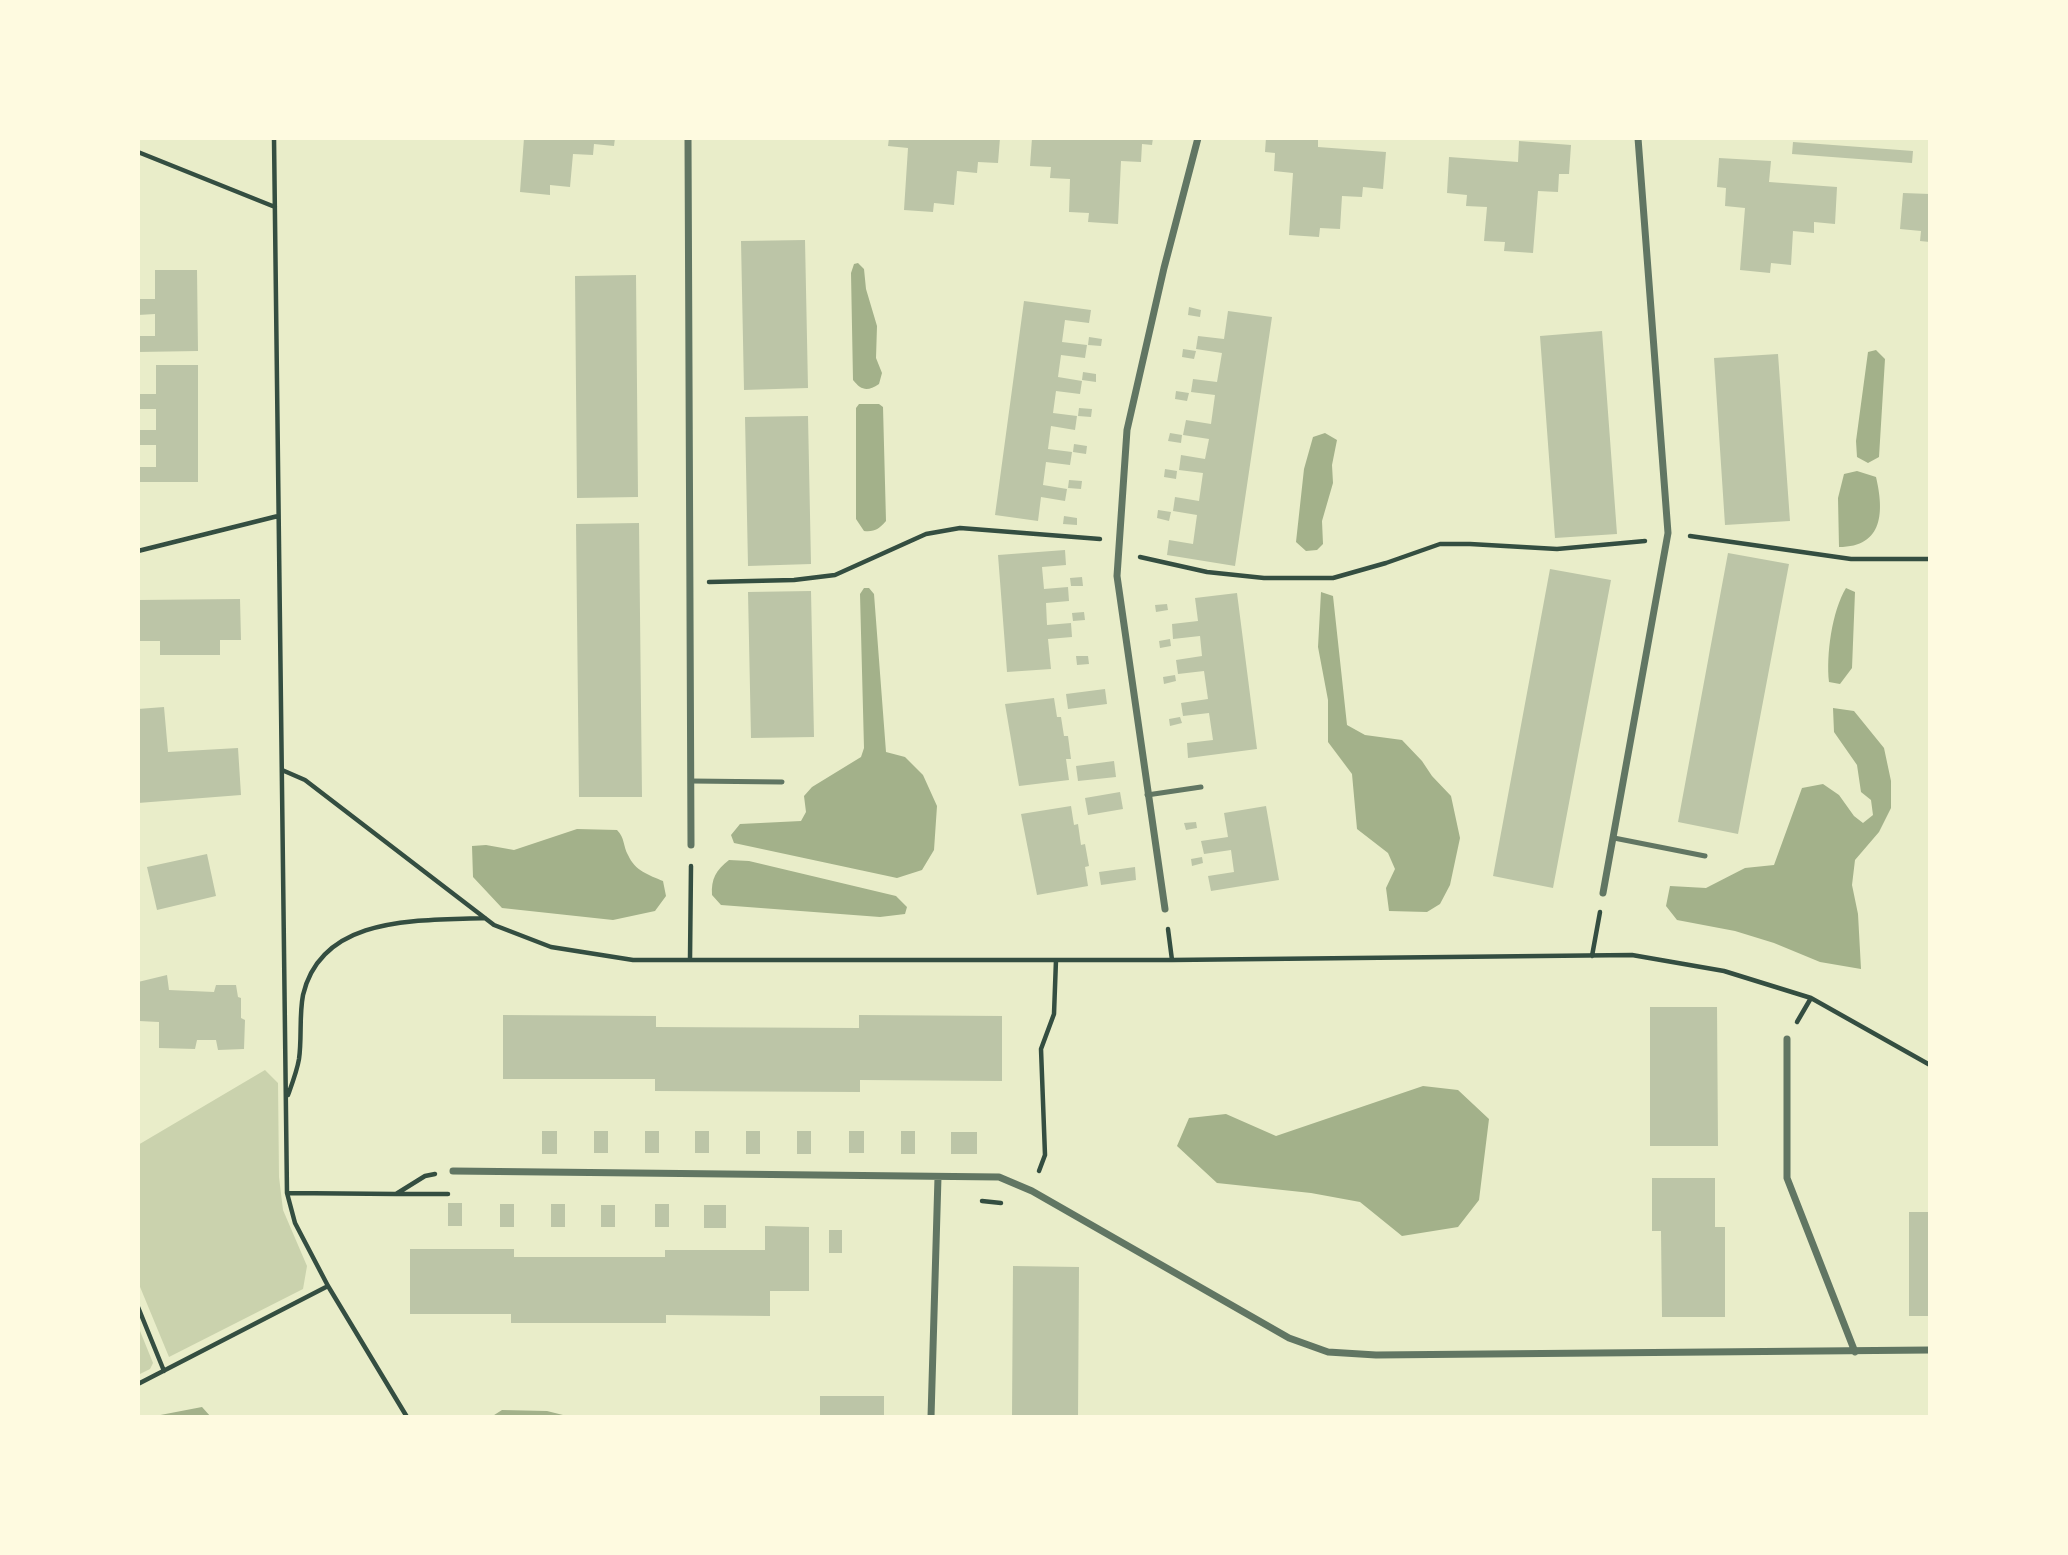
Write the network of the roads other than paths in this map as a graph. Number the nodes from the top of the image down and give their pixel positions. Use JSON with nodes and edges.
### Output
{"nodes":[{"id":1,"x":688,"y":138,"type":"edge"},
{"id":2,"x":1198,"y":138,"type":"edge"},
{"id":3,"x":1638,"y":138,"type":"edge"},
{"id":4,"x":691,"y":781,"type":"junction"},
{"id":5,"x":782,"y":782,"type":"dead end"},
{"id":6,"x":1201,"y":787,"type":"dead end"},
{"id":7,"x":1147,"y":795,"type":"junction"},
{"id":8,"x":1614,"y":838,"type":"junction"},
{"id":9,"x":691,"y":845,"type":"road end"},
{"id":10,"x":1705,"y":856,"type":"dead end"},
{"id":11,"x":1603,"y":893,"type":"road end"},
{"id":12,"x":1165,"y":909,"type":"road end"},
{"id":13,"x":1787,"y":1039,"type":"dead end"},
{"id":14,"x":453,"y":1171,"type":"road end"},
{"id":15,"x":938,"y":1177,"type":"junction"},
{"id":16,"x":1930,"y":1350,"type":"edge"},
{"id":17,"x":1854,"y":1352,"type":"junction"},
{"id":18,"x":931,"y":1417,"type":"edge"}],
"edges":[{"from":1,"to":4,"type":"street"},
{"from":2,"to":7,"type":"street"},
{"from":3,"to":8,"type":"street"},
{"from":4,"to":5,"type":"lane"},
{"from":4,"to":9,"type":"street"},
{"from":6,"to":7,"type":"lane"},
{"from":7,"to":12,"type":"street"},
{"from":8,"to":10,"type":"lane"},
{"from":8,"to":11,"type":"street"},
{"from":13,"to":17,"type":"street"},
{"from":14,"to":15,"type":"street"},
{"from":15,"to":17,"type":"street"},
{"from":15,"to":18,"type":"street"},
{"from":16,"to":17,"type":"street"}]}
